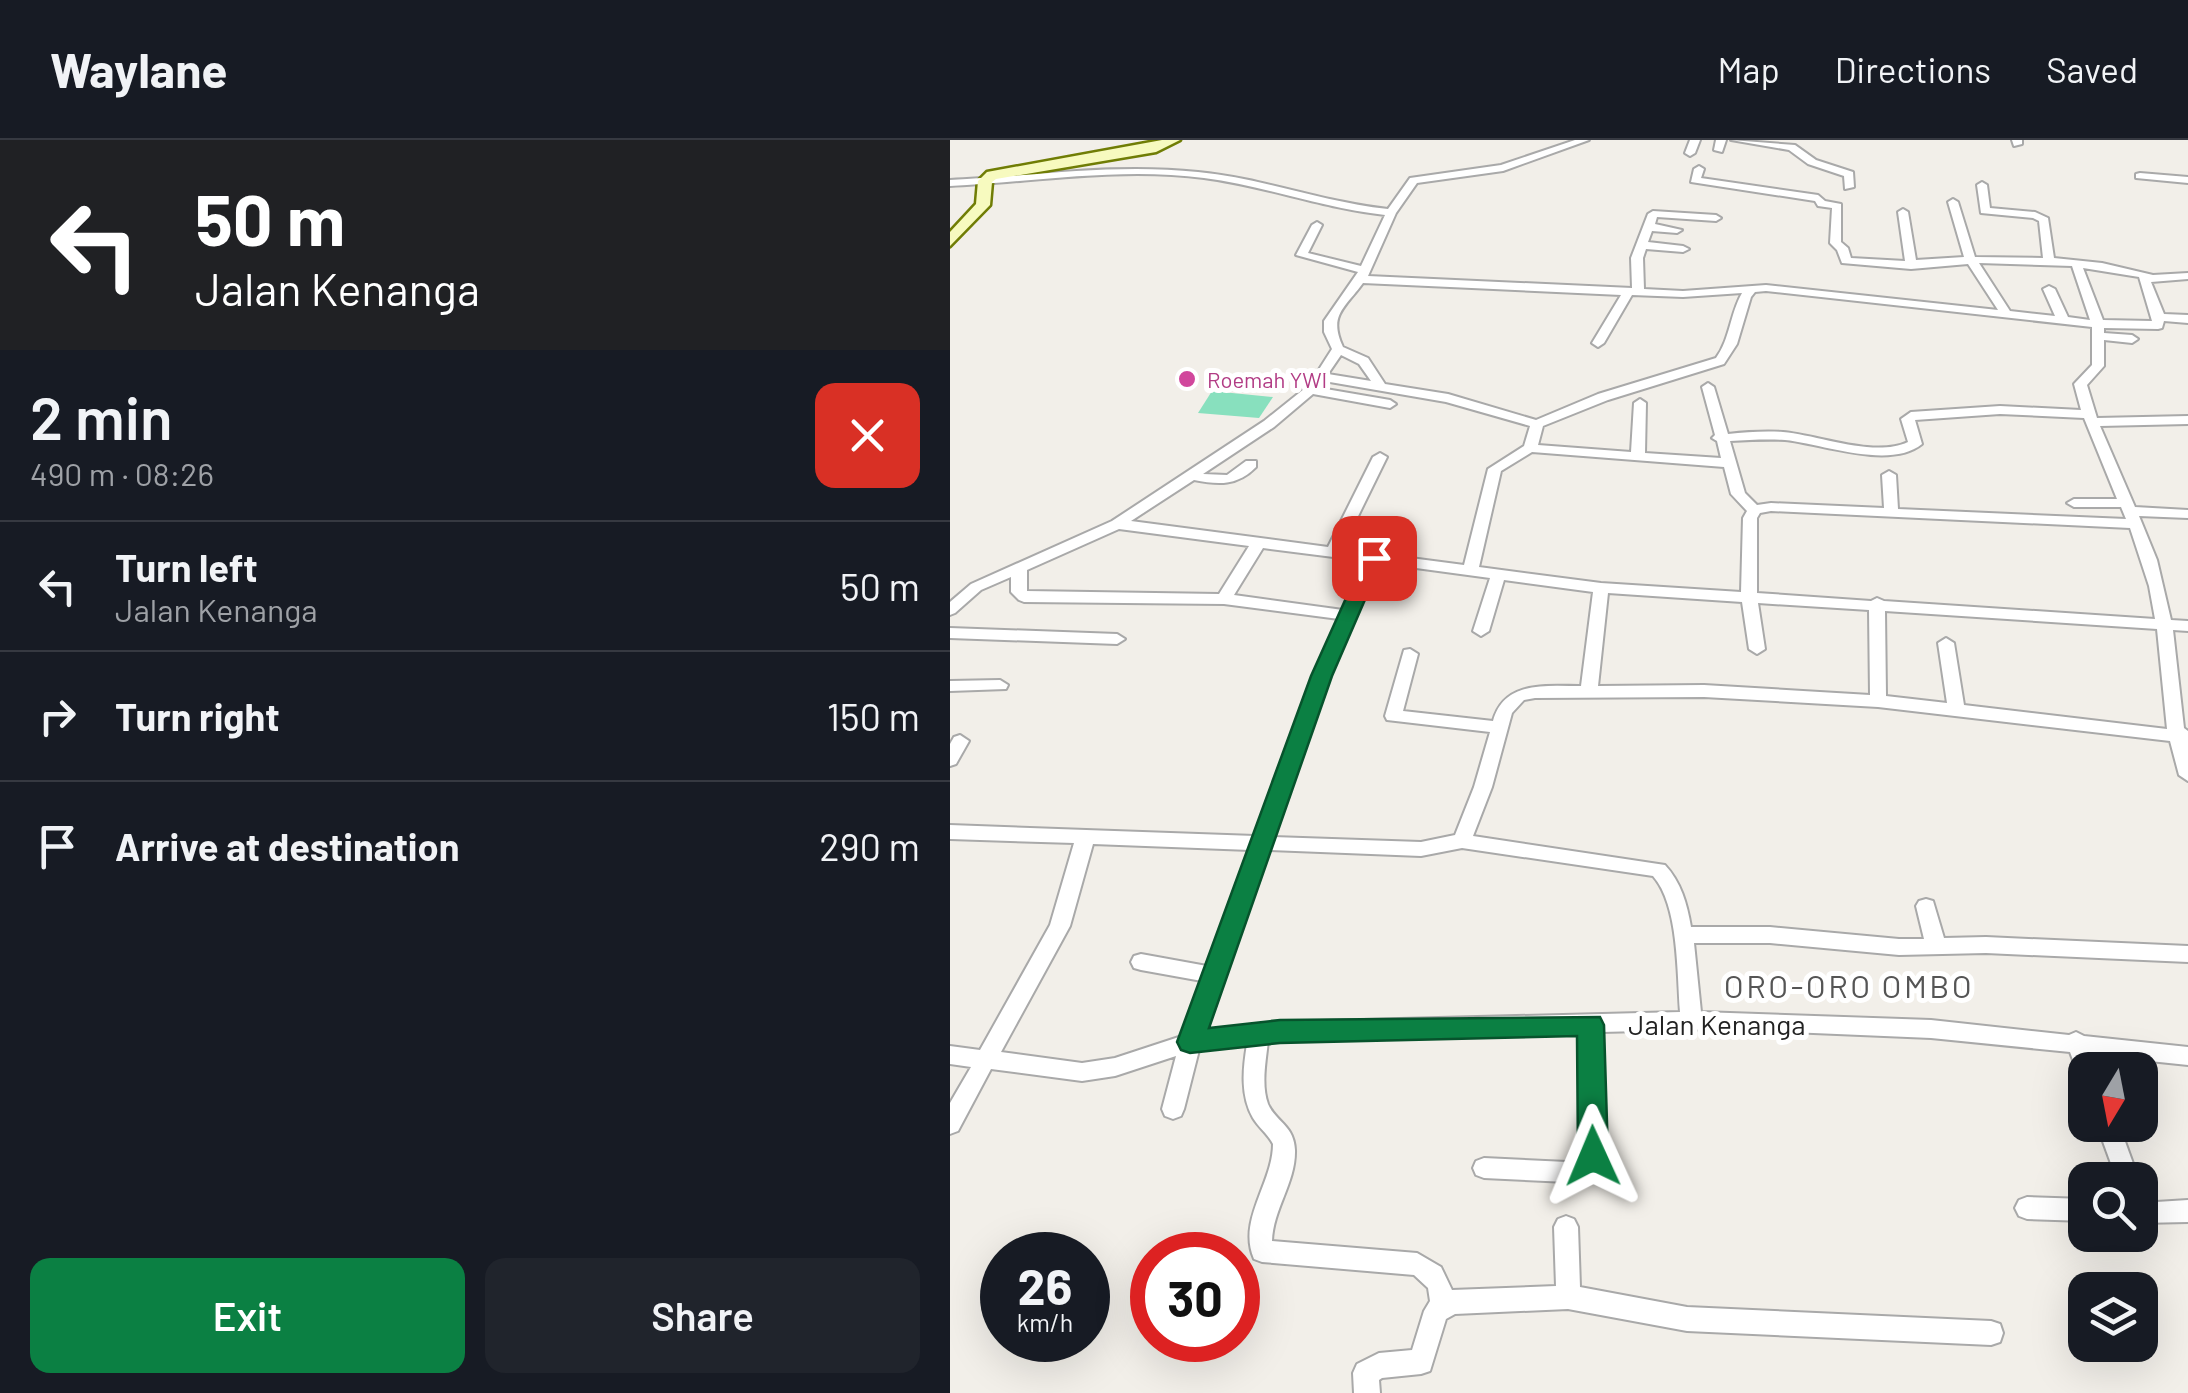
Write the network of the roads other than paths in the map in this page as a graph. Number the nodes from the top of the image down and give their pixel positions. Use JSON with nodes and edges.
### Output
{"nodes":[{"id":1,"x":1173,"y":140,"type":"edge"},
{"id":2,"x":1584,"y":140,"type":"edge"},
{"id":3,"x":1695,"y":140,"type":"edge"},
{"id":4,"x":1736,"y":140,"type":"edge"},
{"id":5,"x":1745,"y":141,"type":"edge"},
{"id":6,"x":1690,"y":152,"type":"dead end"},
{"id":7,"x":1742,"y":158,"type":"dead end"},
{"id":8,"x":1700,"y":169,"type":"dead end"},
{"id":9,"x":2140,"y":176,"type":"dead end"},
{"id":10,"x":2188,"y":180,"type":"edge"},
{"id":11,"x":985,"y":181,"type":"junction"},
{"id":12,"x":950,"y":183,"type":"edge"},
{"id":13,"x":1982,"y":185,"type":"dead end"},
{"id":14,"x":1848,"y":187,"type":"dead end"},
{"id":15,"x":1953,"y":202,"type":"dead end"},
{"id":16,"x":1389,"y":212,"type":"junction"},
{"id":17,"x":1904,"y":212,"type":"dead end"},
{"id":18,"x":1716,"y":218,"type":"dead end"},
{"id":19,"x":1316,"y":225,"type":"dead end"},
{"id":20,"x":1648,"y":228,"type":"junction"},
{"id":21,"x":1677,"y":230,"type":"dead end"},
{"id":22,"x":950,"y":241,"type":"edge"},
{"id":23,"x":1642,"y":245,"type":"junction"},
{"id":24,"x":1683,"y":249,"type":"dead end"},
{"id":25,"x":1972,"y":261,"type":"junction"},
{"id":26,"x":2049,"y":264,"type":"junction"},
{"id":27,"x":1911,"y":266,"type":"junction"},
{"id":28,"x":2077,"y":266,"type":"junction"},
{"id":29,"x":1897,"y":267,"type":"junction"},
{"id":30,"x":1362,"y":275,"type":"junction"},
{"id":31,"x":2148,"y":276,"type":"junction"},
{"id":32,"x":2188,"y":276,"type":"edge"},
{"id":33,"x":1752,"y":288,"type":"junction"},
{"id":34,"x":2050,"y":289,"type":"dead end"},
{"id":35,"x":1634,"y":291,"type":"junction"},
{"id":36,"x":1900,"y":300,"type":"junction"},
{"id":37,"x":2006,"y":312,"type":"junction"},
{"id":38,"x":2160,"y":317,"type":"junction"},
{"id":39,"x":2188,"y":319,"type":"edge"},
{"id":40,"x":2063,"y":320,"type":"junction"},
{"id":41,"x":2098,"y":330,"type":"junction"},
{"id":42,"x":2132,"y":339,"type":"dead end"},
{"id":43,"x":1598,"y":343,"type":"dead end"},
{"id":44,"x":1338,"y":349,"type":"junction"},
{"id":45,"x":1321,"y":377,"type":"junction"},
{"id":46,"x":1379,"y":384,"type":"junction"},
{"id":47,"x":1708,"y":387,"type":"dead end"},
{"id":48,"x":1311,"y":390,"type":"junction"},
{"id":49,"x":1640,"y":403,"type":"dead end"},
{"id":50,"x":1390,"y":404,"type":"dead end"},
{"id":51,"x":2092,"y":418,"type":"junction"},
{"id":52,"x":2188,"y":420,"type":"edge"},
{"id":53,"x":1537,"y":424,"type":"junction"},
{"id":54,"x":1719,"y":438,"type":"junction"},
{"id":55,"x":1530,"y":448,"type":"junction"},
{"id":56,"x":1380,"y":456,"type":"dead end"},
{"id":57,"x":1638,"y":458,"type":"junction"},
{"id":58,"x":1727,"y":463,"type":"junction"},
{"id":59,"x":1251,"y":464,"type":"dead end"},
{"id":60,"x":1191,"y":475,"type":"junction"},
{"id":61,"x":1888,"y":475,"type":"dead end"},
{"id":62,"x":2074,"y":503,"type":"dead end"},
{"id":63,"x":1754,"y":510,"type":"junction"},
{"id":64,"x":2129,"y":513,"type":"junction"},
{"id":65,"x":1891,"y":514,"type":"junction"},
{"id":66,"x":2188,"y":514,"type":"edge"},
{"id":67,"x":1117,"y":524,"type":"junction"},
{"id":68,"x":1258,"y":542,"type":"junction"},
{"id":69,"x":1333,"y":552,"type":"junction"},
{"id":70,"x":1374,"y":558,"type":"junction"},
{"id":71,"x":1020,"y":570,"type":"junction"},
{"id":72,"x":1470,"y":572,"type":"junction"},
{"id":73,"x":1498,"y":576,"type":"junction"},
{"id":74,"x":1601,"y":588,"type":"junction"},
{"id":75,"x":1748,"y":596,"type":"junction"},
{"id":76,"x":1224,"y":599,"type":"junction"},
{"id":77,"x":1878,"y":603,"type":"junction"},
{"id":78,"x":950,"y":610,"type":"edge"},
{"id":79,"x":1346,"y":616,"type":"junction"},
{"id":80,"x":2166,"y":624,"type":"junction"},
{"id":81,"x":2188,"y":626,"type":"edge"},
{"id":82,"x":1481,"y":631,"type":"dead end"},
{"id":83,"x":950,"y":634,"type":"edge"},
{"id":84,"x":1117,"y":638,"type":"dead end"},
{"id":85,"x":1946,"y":644,"type":"dead end"},
{"id":86,"x":1757,"y":649,"type":"dead end"},
{"id":87,"x":1410,"y":654,"type":"dead end"},
{"id":88,"x":1000,"y":685,"type":"dead end"},
{"id":89,"x":950,"y":686,"type":"edge"},
{"id":90,"x":1589,"y":690,"type":"junction"},
{"id":91,"x":1878,"y":701,"type":"junction"},
{"id":92,"x":1956,"y":710,"type":"junction"},
{"id":93,"x":1498,"y":727,"type":"junction"},
{"id":94,"x":2180,"y":736,"type":"edge"},
{"id":95,"x":960,"y":741,"type":"dead end"},
{"id":96,"x":950,"y":760,"type":"edge"},
{"id":97,"x":2188,"y":776,"type":"edge"},
{"id":98,"x":950,"y":832,"type":"edge"},
{"id":99,"x":1085,"y":838,"type":"junction"},
{"id":100,"x":1462,"y":841,"type":"junction"},
{"id":101,"x":1263,"y":843,"type":"junction"},
{"id":102,"x":1926,"y":906,"type":"dead end"},
{"id":103,"x":1683,"y":934,"type":"junction"},
{"id":104,"x":1936,"y":947,"type":"junction"},
{"id":105,"x":2188,"y":954,"type":"edge"},
{"id":106,"x":1141,"y":962,"type":"dead end"},
{"id":107,"x":1215,"y":975,"type":"junction"},
{"id":108,"x":1690,"y":1021,"type":"junction"},
{"id":109,"x":1590,"y":1025,"type":"junction"},
{"id":110,"x":1259,"y":1033,"type":"junction"},
{"id":111,"x":2076,"y":1041,"type":"junction"},
{"id":112,"x":1190,"y":1042,"type":"junction"},
{"id":113,"x":2080,"y":1052,"type":"edge"},
{"id":114,"x":950,"y":1055,"type":"edge"},
{"id":115,"x":2188,"y":1056,"type":"edge"},
{"id":116,"x":989,"y":1060,"type":"junction"},
{"id":117,"x":1173,"y":1109,"type":"dead end"},
{"id":118,"x":950,"y":1124,"type":"edge"},
{"id":119,"x":1484,"y":1168,"type":"dead end"},
{"id":120,"x":2027,"y":1208,"type":"dead end"},
{"id":121,"x":2068,"y":1209,"type":"edge"},
{"id":122,"x":2158,"y":1212,"type":"edge"},
{"id":123,"x":2188,"y":1212,"type":"edge"},
{"id":124,"x":1566,"y":1227,"type":"dead end"},
{"id":125,"x":1568,"y":1296,"type":"junction"},
{"id":126,"x":1442,"y":1305,"type":"junction"},
{"id":127,"x":1991,"y":1333,"type":"dead end"},
{"id":128,"x":1367,"y":1393,"type":"edge"}],
"edges":[{"from":1,"to":11,"type":"main road"},
{"from":2,"to":16,"type":"street"},
{"from":3,"to":6,"type":"street"},
{"from":4,"to":5,"type":"street"},
{"from":5,"to":7,"type":"street"},
{"from":5,"to":14,"type":"street"},
{"from":8,"to":29,"type":"street"},
{"from":9,"to":10,"type":"street"},
{"from":11,"to":12,"type":"street"},
{"from":11,"to":16,"type":"street"},
{"from":11,"to":22,"type":"main road"},
{"from":13,"to":26,"type":"street"},
{"from":15,"to":25,"type":"street"},
{"from":16,"to":30,"type":"street"},
{"from":17,"to":27,"type":"street"},
{"from":18,"to":20,"type":"street"},
{"from":19,"to":30,"type":"street"},
{"from":20,"to":21,"type":"street"},
{"from":20,"to":23,"type":"street"},
{"from":23,"to":24,"type":"street"},
{"from":23,"to":35,"type":"street"},
{"from":25,"to":26,"type":"street"},
{"from":25,"to":27,"type":"street"},
{"from":25,"to":37,"type":"street"},
{"from":26,"to":28,"type":"street"},
{"from":27,"to":29,"type":"street"},
{"from":28,"to":31,"type":"street"},
{"from":28,"to":41,"type":"street"},
{"from":29,"to":36,"type":"street"},
{"from":30,"to":35,"type":"street"},
{"from":30,"to":44,"type":"street"},
{"from":31,"to":32,"type":"street"},
{"from":31,"to":38,"type":"street"},
{"from":33,"to":35,"type":"street"},
{"from":33,"to":36,"type":"street"},
{"from":33,"to":53,"type":"street"},
{"from":34,"to":40,"type":"street"},
{"from":35,"to":43,"type":"street"},
{"from":36,"to":37,"type":"street"},
{"from":37,"to":40,"type":"street"},
{"from":38,"to":39,"type":"street"},
{"from":38,"to":41,"type":"street"},
{"from":40,"to":41,"type":"street"},
{"from":41,"to":42,"type":"street"},
{"from":41,"to":51,"type":"street"},
{"from":44,"to":45,"type":"street"},
{"from":44,"to":46,"type":"street"},
{"from":45,"to":46,"type":"street"},
{"from":45,"to":48,"type":"street"},
{"from":46,"to":53,"type":"street"},
{"from":47,"to":54,"type":"street"},
{"from":48,"to":50,"type":"street"},
{"from":48,"to":60,"type":"street"},
{"from":49,"to":57,"type":"street"},
{"from":51,"to":52,"type":"street"},
{"from":51,"to":54,"type":"street"},
{"from":51,"to":64,"type":"street"},
{"from":53,"to":55,"type":"street"},
{"from":54,"to":58,"type":"street"},
{"from":55,"to":57,"type":"street"},
{"from":55,"to":72,"type":"street"},
{"from":56,"to":69,"type":"street"},
{"from":57,"to":58,"type":"street"},
{"from":58,"to":63,"type":"street"},
{"from":59,"to":60,"type":"street"},
{"from":60,"to":67,"type":"street"},
{"from":61,"to":65,"type":"street"},
{"from":62,"to":64,"type":"street"},
{"from":63,"to":65,"type":"street"},
{"from":63,"to":75,"type":"street"},
{"from":64,"to":65,"type":"street"},
{"from":64,"to":66,"type":"street"},
{"from":64,"to":80,"type":"street"},
{"from":67,"to":68,"type":"street"},
{"from":67,"to":71,"type":"street"},
{"from":68,"to":69,"type":"street"},
{"from":68,"to":76,"type":"street"},
{"from":69,"to":70,"type":"street"},
{"from":70,"to":72,"type":"street"},
{"from":70,"to":79,"type":"street"},
{"from":71,"to":76,"type":"street"},
{"from":71,"to":78,"type":"street"},
{"from":72,"to":73,"type":"street"},
{"from":73,"to":74,"type":"street"},
{"from":73,"to":82,"type":"street"},
{"from":74,"to":75,"type":"street"},
{"from":74,"to":90,"type":"street"},
{"from":75,"to":77,"type":"street"},
{"from":75,"to":86,"type":"street"},
{"from":76,"to":79,"type":"street"},
{"from":77,"to":80,"type":"street"},
{"from":77,"to":91,"type":"street"},
{"from":79,"to":101,"type":"street"},
{"from":80,"to":81,"type":"street"},
{"from":80,"to":94,"type":"street"},
{"from":83,"to":84,"type":"street"},
{"from":85,"to":92,"type":"street"},
{"from":87,"to":93,"type":"street"},
{"from":88,"to":89,"type":"street"},
{"from":90,"to":91,"type":"street"},
{"from":90,"to":93,"type":"street"},
{"from":91,"to":92,"type":"street"},
{"from":92,"to":94,"type":"street"},
{"from":93,"to":100,"type":"street"},
{"from":94,"to":97,"type":"street"},
{"from":95,"to":96,"type":"street"},
{"from":98,"to":99,"type":"street"},
{"from":99,"to":101,"type":"street"},
{"from":99,"to":116,"type":"street"},
{"from":100,"to":101,"type":"street"},
{"from":100,"to":103,"type":"street"},
{"from":101,"to":107,"type":"street"},
{"from":102,"to":104,"type":"street"},
{"from":103,"to":104,"type":"street"},
{"from":103,"to":108,"type":"street"},
{"from":104,"to":105,"type":"street"},
{"from":106,"to":107,"type":"street"},
{"from":107,"to":112,"type":"street"},
{"from":108,"to":109,"type":"street","name":"Jalan Kenanga"},
{"from":108,"to":111,"type":"street","name":"Jalan Kenanga"},
{"from":109,"to":110,"type":"street","name":"Jalan Kenanga"},
{"from":109,"to":119,"type":"street"},
{"from":110,"to":112,"type":"street","name":"Jalan Kenanga"},
{"from":110,"to":126,"type":"street"},
{"from":111,"to":113,"type":"street"},
{"from":111,"to":115,"type":"street","name":"Jalan Kenanga"},
{"from":112,"to":116,"type":"street","name":"Jalan Kenanga"},
{"from":112,"to":117,"type":"street"},
{"from":114,"to":116,"type":"street","name":"Jalan Kenanga"},
{"from":116,"to":118,"type":"street"},
{"from":120,"to":121,"type":"street"},
{"from":122,"to":123,"type":"street"},
{"from":124,"to":125,"type":"street"},
{"from":125,"to":126,"type":"street"},
{"from":125,"to":127,"type":"street"},
{"from":126,"to":128,"type":"street"}]}
